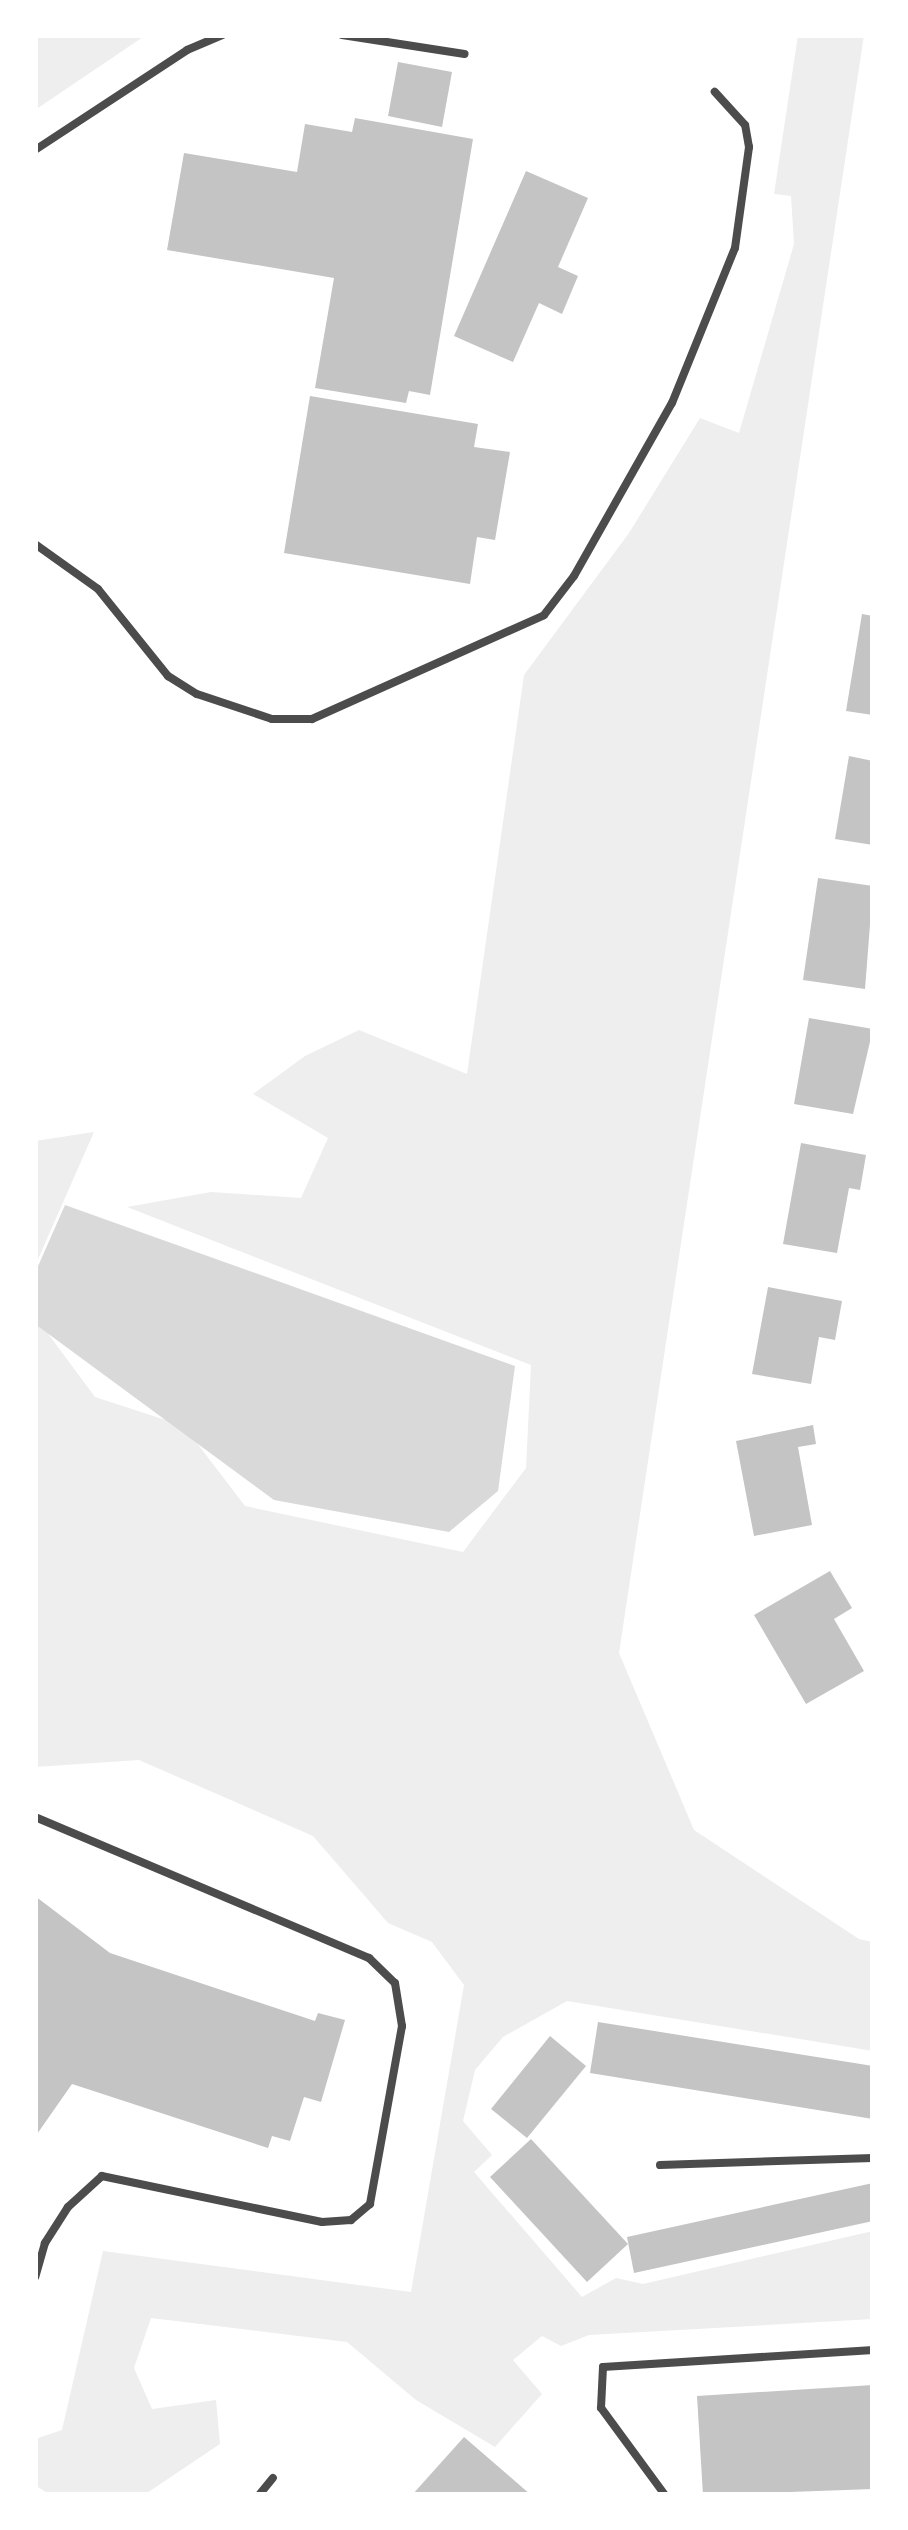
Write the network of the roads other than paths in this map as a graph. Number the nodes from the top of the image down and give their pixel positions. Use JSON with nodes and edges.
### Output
{"nodes":[{"id":1,"x":223,"y":35,"type":"edge"},
{"id":2,"x":342,"y":35,"type":"edge"},
{"id":3,"x":465,"y":54,"type":"dead end"},
{"id":4,"x":715,"y":92,"type":"dead end"},
{"id":5,"x":35,"y":150,"type":"edge"},
{"id":6,"x":35,"y":544,"type":"edge"},
{"id":7,"x":35,"y":1818,"type":"edge"},
{"id":8,"x":873,"y":2158,"type":"edge"},
{"id":9,"x":660,"y":2165,"type":"dead end"},
{"id":10,"x":35,"y":2277,"type":"edge"},
{"id":11,"x":873,"y":2350,"type":"edge"},
{"id":12,"x":273,"y":2478,"type":"dead end"},
{"id":13,"x":259,"y":2495,"type":"edge"},
{"id":14,"x":665,"y":2495,"type":"edge"}],
"edges":[{"from":1,"to":5,"type":"lane"},
{"from":2,"to":3,"type":"lane"},
{"from":4,"to":6,"type":"lane"},
{"from":7,"to":10,"type":"lane"},
{"from":8,"to":9,"type":"lane"},
{"from":11,"to":14,"type":"lane"},
{"from":12,"to":13,"type":"lane"}]}
